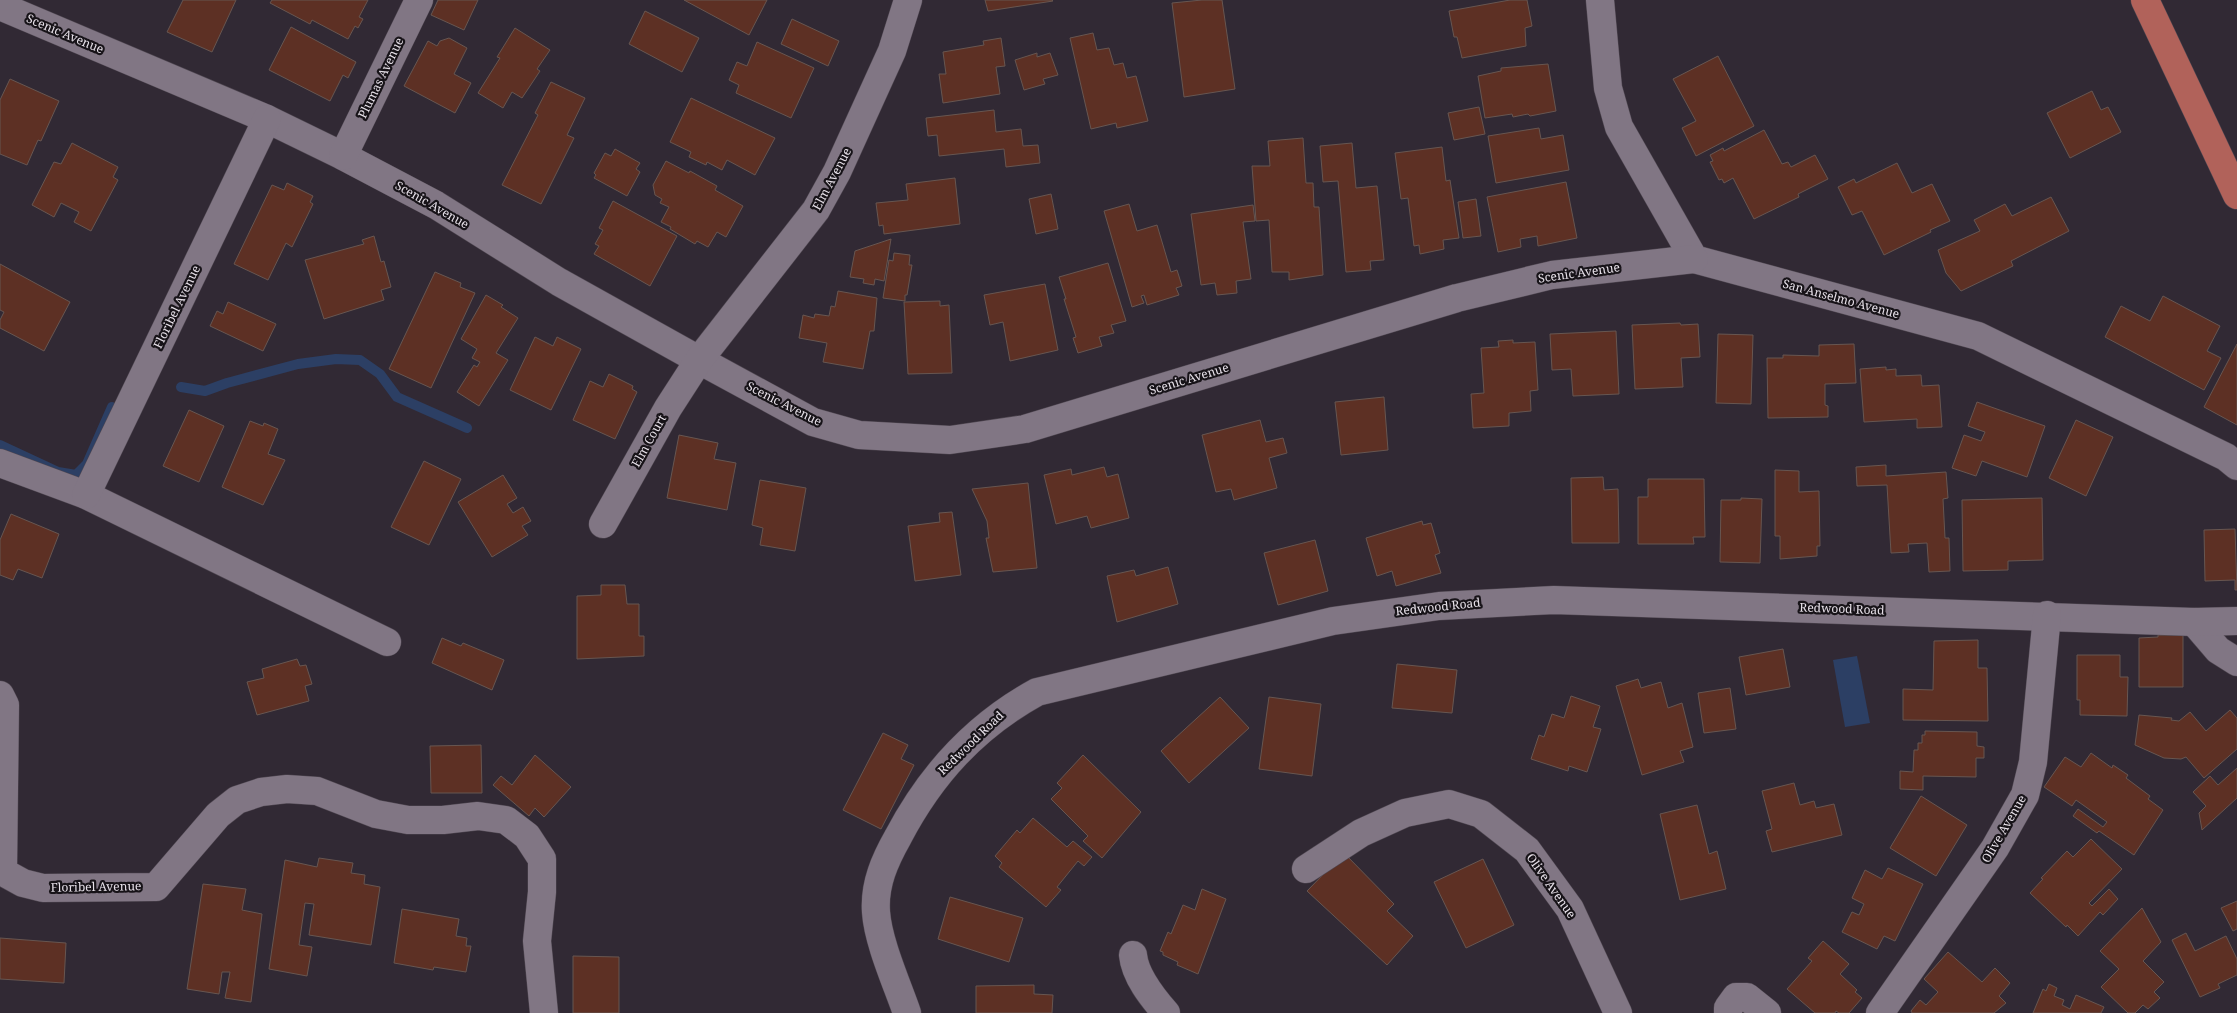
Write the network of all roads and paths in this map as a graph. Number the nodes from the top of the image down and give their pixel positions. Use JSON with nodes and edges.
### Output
{"nodes":[{"id":1,"x":419,"y":0,"type":"edge"},
{"id":2,"x":908,"y":0,"type":"edge"},
{"id":3,"x":1600,"y":0,"type":"edge"},
{"id":4,"x":2144,"y":0,"type":"edge"},
{"id":5,"x":0,"y":6,"type":"edge"},
{"id":6,"x":267,"y":119,"type":"junction"},
{"id":7,"x":343,"y":156,"type":"junction"},
{"id":8,"x":2237,"y":195,"type":"edge"},
{"id":9,"x":1694,"y":259,"type":"junction"},
{"id":10,"x":699,"y":360,"type":"junction"},
{"id":11,"x":0,"y":463,"type":"edge"},
{"id":12,"x":2237,"y":466,"type":"edge"},
{"id":13,"x":86,"y":496,"type":"junction"},
{"id":14,"x":603,"y":524,"type":"dead end"},
{"id":15,"x":2047,"y":615,"type":"junction"},
{"id":16,"x":2237,"y":621,"type":"edge"},
{"id":17,"x":2194,"y":622,"type":"junction"},
{"id":18,"x":387,"y":642,"type":"dead end"},
{"id":19,"x":2237,"y":662,"type":"edge"},
{"id":20,"x":0,"y":695,"type":"edge"},
{"id":21,"x":1306,"y":869,"type":"dead end"},
{"id":22,"x":1133,"y":955,"type":"dead end"},
{"id":23,"x":544,"y":1013,"type":"edge"},
{"id":24,"x":907,"y":1013,"type":"edge"},
{"id":25,"x":1166,"y":1013,"type":"edge"},
{"id":26,"x":1618,"y":1013,"type":"edge"},
{"id":27,"x":1728,"y":1013,"type":"edge"},
{"id":28,"x":1767,"y":1013,"type":"edge"},
{"id":29,"x":1880,"y":1013,"type":"edge"}],
"edges":[{"from":1,"to":7,"type":"street","name":"Plumas Avenue"},
{"from":2,"to":10,"type":"street","name":"Elm Avenue"},
{"from":3,"to":9,"type":"street"},
{"from":4,"to":8,"type":"main road"},
{"from":5,"to":6,"type":"street","name":"Scenic Avenue"},
{"from":6,"to":7,"type":"street","name":"Scenic Avenue"},
{"from":6,"to":13,"type":"street","name":"Floribel Avenue"},
{"from":7,"to":10,"type":"street","name":"Scenic Avenue"},
{"from":9,"to":10,"type":"street","name":"Scenic Avenue"},
{"from":9,"to":12,"type":"street","name":"San Anselmo Avenue"},
{"from":10,"to":14,"type":"street","name":"Elm Court"},
{"from":11,"to":13,"type":"street"},
{"from":13,"to":18,"type":"street"},
{"from":15,"to":17,"type":"street","name":"Redwood Road"},
{"from":15,"to":24,"type":"street","name":"Redwood Road"},
{"from":15,"to":29,"type":"street","name":"Olive Avenue"},
{"from":16,"to":17,"type":"street","name":"Redwood Road"},
{"from":17,"to":19,"type":"street"},
{"from":20,"to":23,"type":"street","name":"Floribel Avenue"},
{"from":21,"to":26,"type":"street","name":"Olive Avenue"},
{"from":22,"to":25,"type":"street"},
{"from":27,"to":28,"type":"street"}]}
